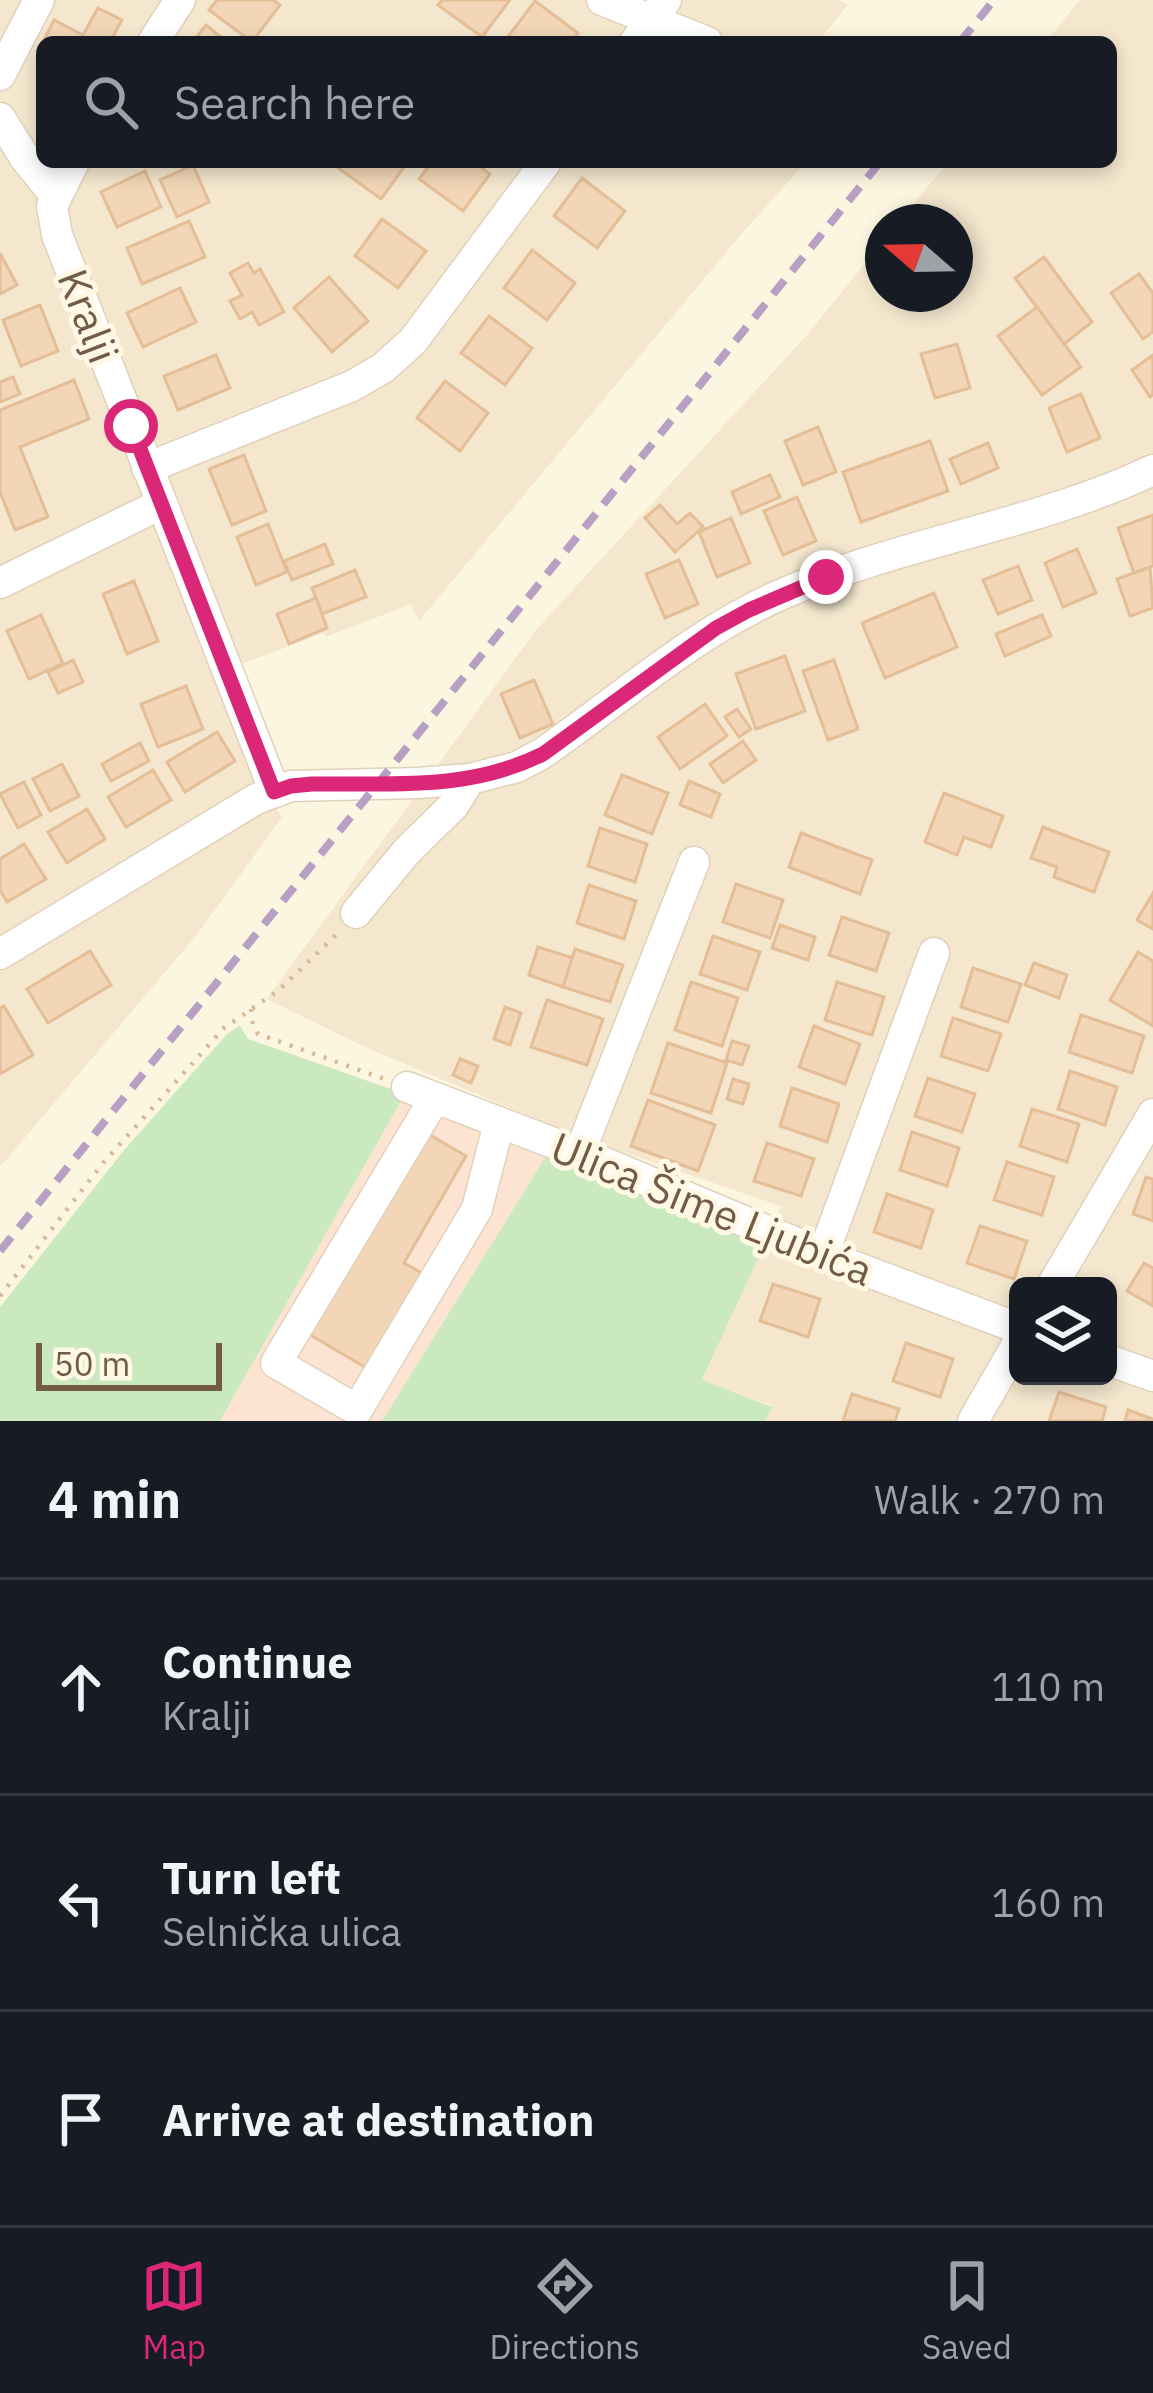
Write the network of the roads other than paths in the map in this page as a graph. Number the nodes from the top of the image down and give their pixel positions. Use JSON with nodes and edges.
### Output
{"nodes":[{"id":1,"x":39,"y":0,"type":"edge"},
{"id":2,"x":180,"y":0,"type":"edge"},
{"id":3,"x":602,"y":0,"type":"edge"},
{"id":4,"x":651,"y":20,"type":"edge"},
{"id":5,"x":157,"y":36,"type":"edge"},
{"id":6,"x":692,"y":36,"type":"edge"},
{"id":7,"x":0,"y":75,"type":"edge"},
{"id":8,"x":0,"y":118,"type":"edge"},
{"id":9,"x":71,"y":168,"type":"edge"},
{"id":10,"x":541,"y":168,"type":"edge"},
{"id":11,"x":55,"y":196,"type":"junction"},
{"id":12,"x":147,"y":468,"type":"junction"},
{"id":13,"x":1153,"y":470,"type":"edge"},
{"id":14,"x":161,"y":504,"type":"junction"},
{"id":15,"x":0,"y":583,"type":"edge"},
{"id":16,"x":470,"y":779,"type":"junction"},
{"id":17,"x":274,"y":792,"type":"junction"},
{"id":18,"x":694,"y":862,"type":"dead end"},
{"id":19,"x":356,"y":913,"type":"road end"},
{"id":20,"x":934,"y":953,"type":"dead end"},
{"id":21,"x":0,"y":954,"type":"edge"},
{"id":22,"x":1153,"y":1114,"type":"edge"},
{"id":23,"x":499,"y":1123,"type":"junction"},
{"id":24,"x":585,"y":1156,"type":"junction"},
{"id":25,"x":823,"y":1255,"type":"junction"},
{"id":26,"x":1057,"y":1277,"type":"edge"},
{"id":27,"x":1009,"y":1325,"type":"edge"},
{"id":28,"x":1009,"y":1359,"type":"edge"},
{"id":29,"x":1117,"y":1363,"type":"edge"},
{"id":30,"x":1153,"y":1376,"type":"edge"},
{"id":31,"x":973,"y":1421,"type":"edge"}],
"edges":[{"from":1,"to":7,"type":"street"},
{"from":2,"to":5,"type":"street"},
{"from":3,"to":4,"type":"street"},
{"from":4,"to":6,"type":"street"},
{"from":8,"to":11,"type":"street","name":"Kralji"},
{"from":9,"to":11,"type":"street"},
{"from":10,"to":12,"type":"street"},
{"from":11,"to":12,"type":"street","name":"Kralji"},
{"from":12,"to":14,"type":"street","name":"Kralji"},
{"from":13,"to":16,"type":"street"},
{"from":14,"to":15,"type":"street"},
{"from":14,"to":17,"type":"street","name":"Kralji"},
{"from":16,"to":17,"type":"street"},
{"from":16,"to":19,"type":"street"},
{"from":17,"to":21,"type":"street"},
{"from":18,"to":24,"type":"street"},
{"from":20,"to":25,"type":"street"},
{"from":22,"to":26,"type":"street"},
{"from":23,"to":23,"type":"street","name":"Ulica Šime Ljubića"},
{"from":23,"to":24,"type":"street","name":"Ulica Šime Ljubića"},
{"from":24,"to":25,"type":"street","name":"Ulica Šime Ljubića"},
{"from":25,"to":27,"type":"street","name":"Ulica Šime Ljubića"},
{"from":28,"to":31,"type":"street"},
{"from":29,"to":30,"type":"street"}]}
